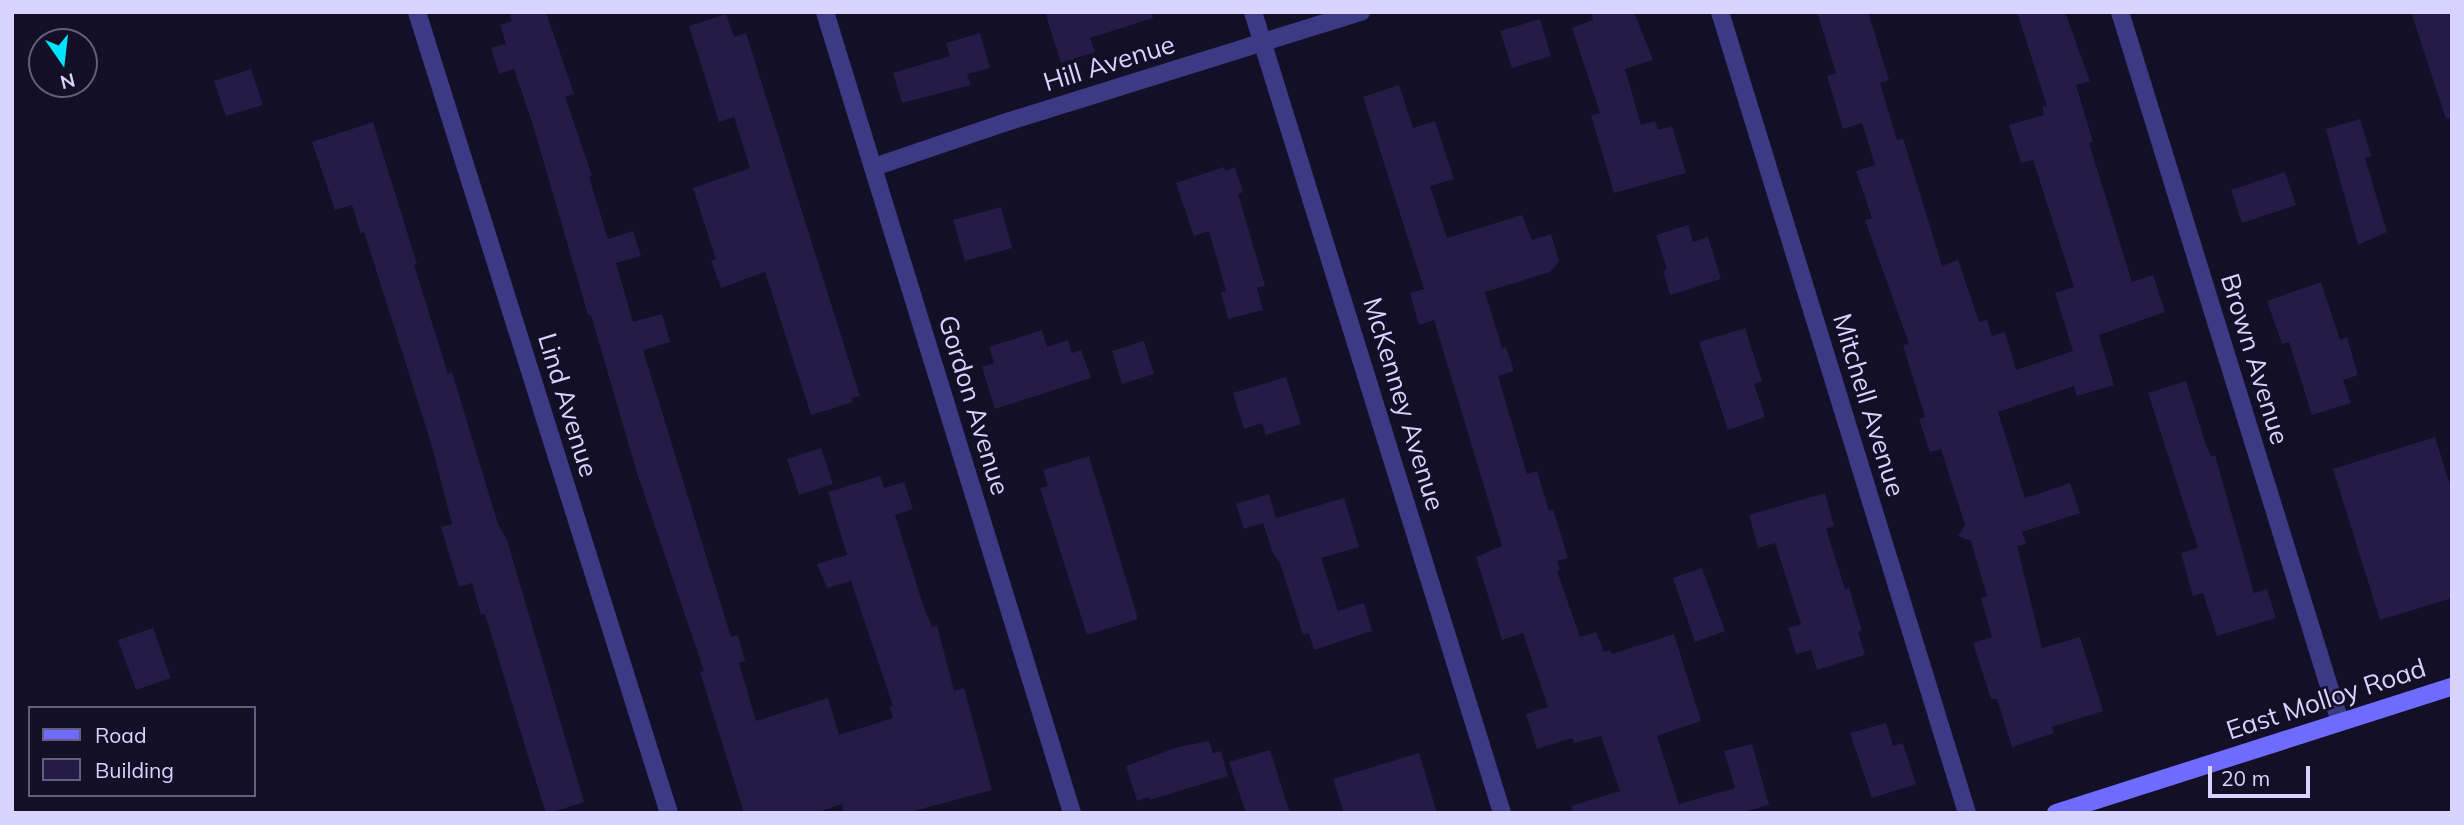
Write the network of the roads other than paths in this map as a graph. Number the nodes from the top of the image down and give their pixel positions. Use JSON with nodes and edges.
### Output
{"nodes":[{"id":1,"x":417,"y":12,"type":"edge"},
{"id":2,"x":825,"y":12,"type":"edge"},
{"id":3,"x":1253,"y":12,"type":"edge"},
{"id":4,"x":1361,"y":12,"type":"edge"},
{"id":5,"x":1720,"y":12,"type":"edge"},
{"id":6,"x":2120,"y":12,"type":"edge"},
{"id":7,"x":1262,"y":43,"type":"junction"},
{"id":8,"x":874,"y":167,"type":"junction"},
{"id":9,"x":2452,"y":687,"type":"edge"},
{"id":10,"x":2340,"y":722,"type":"junction"},
{"id":11,"x":669,"y":813,"type":"edge"},
{"id":12,"x":1072,"y":813,"type":"edge"},
{"id":13,"x":1503,"y":813,"type":"edge"},
{"id":14,"x":1967,"y":813,"type":"edge"},
{"id":15,"x":2056,"y":813,"type":"edge"}],
"edges":[{"from":1,"to":11,"type":"street","name":"Lind Avenue"},
{"from":2,"to":8,"type":"street","name":"Gordon Avenue"},
{"from":3,"to":7,"type":"street","name":"McKenney Avenue"},
{"from":4,"to":7,"type":"street","name":"Hill Avenue"},
{"from":5,"to":14,"type":"street","name":"Mitchell Avenue"},
{"from":6,"to":10,"type":"street","name":"Brown Avenue"},
{"from":7,"to":8,"type":"street","name":"Hill Avenue"},
{"from":7,"to":13,"type":"street","name":"McKenney Avenue"},
{"from":8,"to":12,"type":"street","name":"Gordon Avenue"},
{"from":9,"to":10,"type":"street","name":"East Molloy Road"},
{"from":10,"to":15,"type":"street","name":"East Molloy Road"}]}
